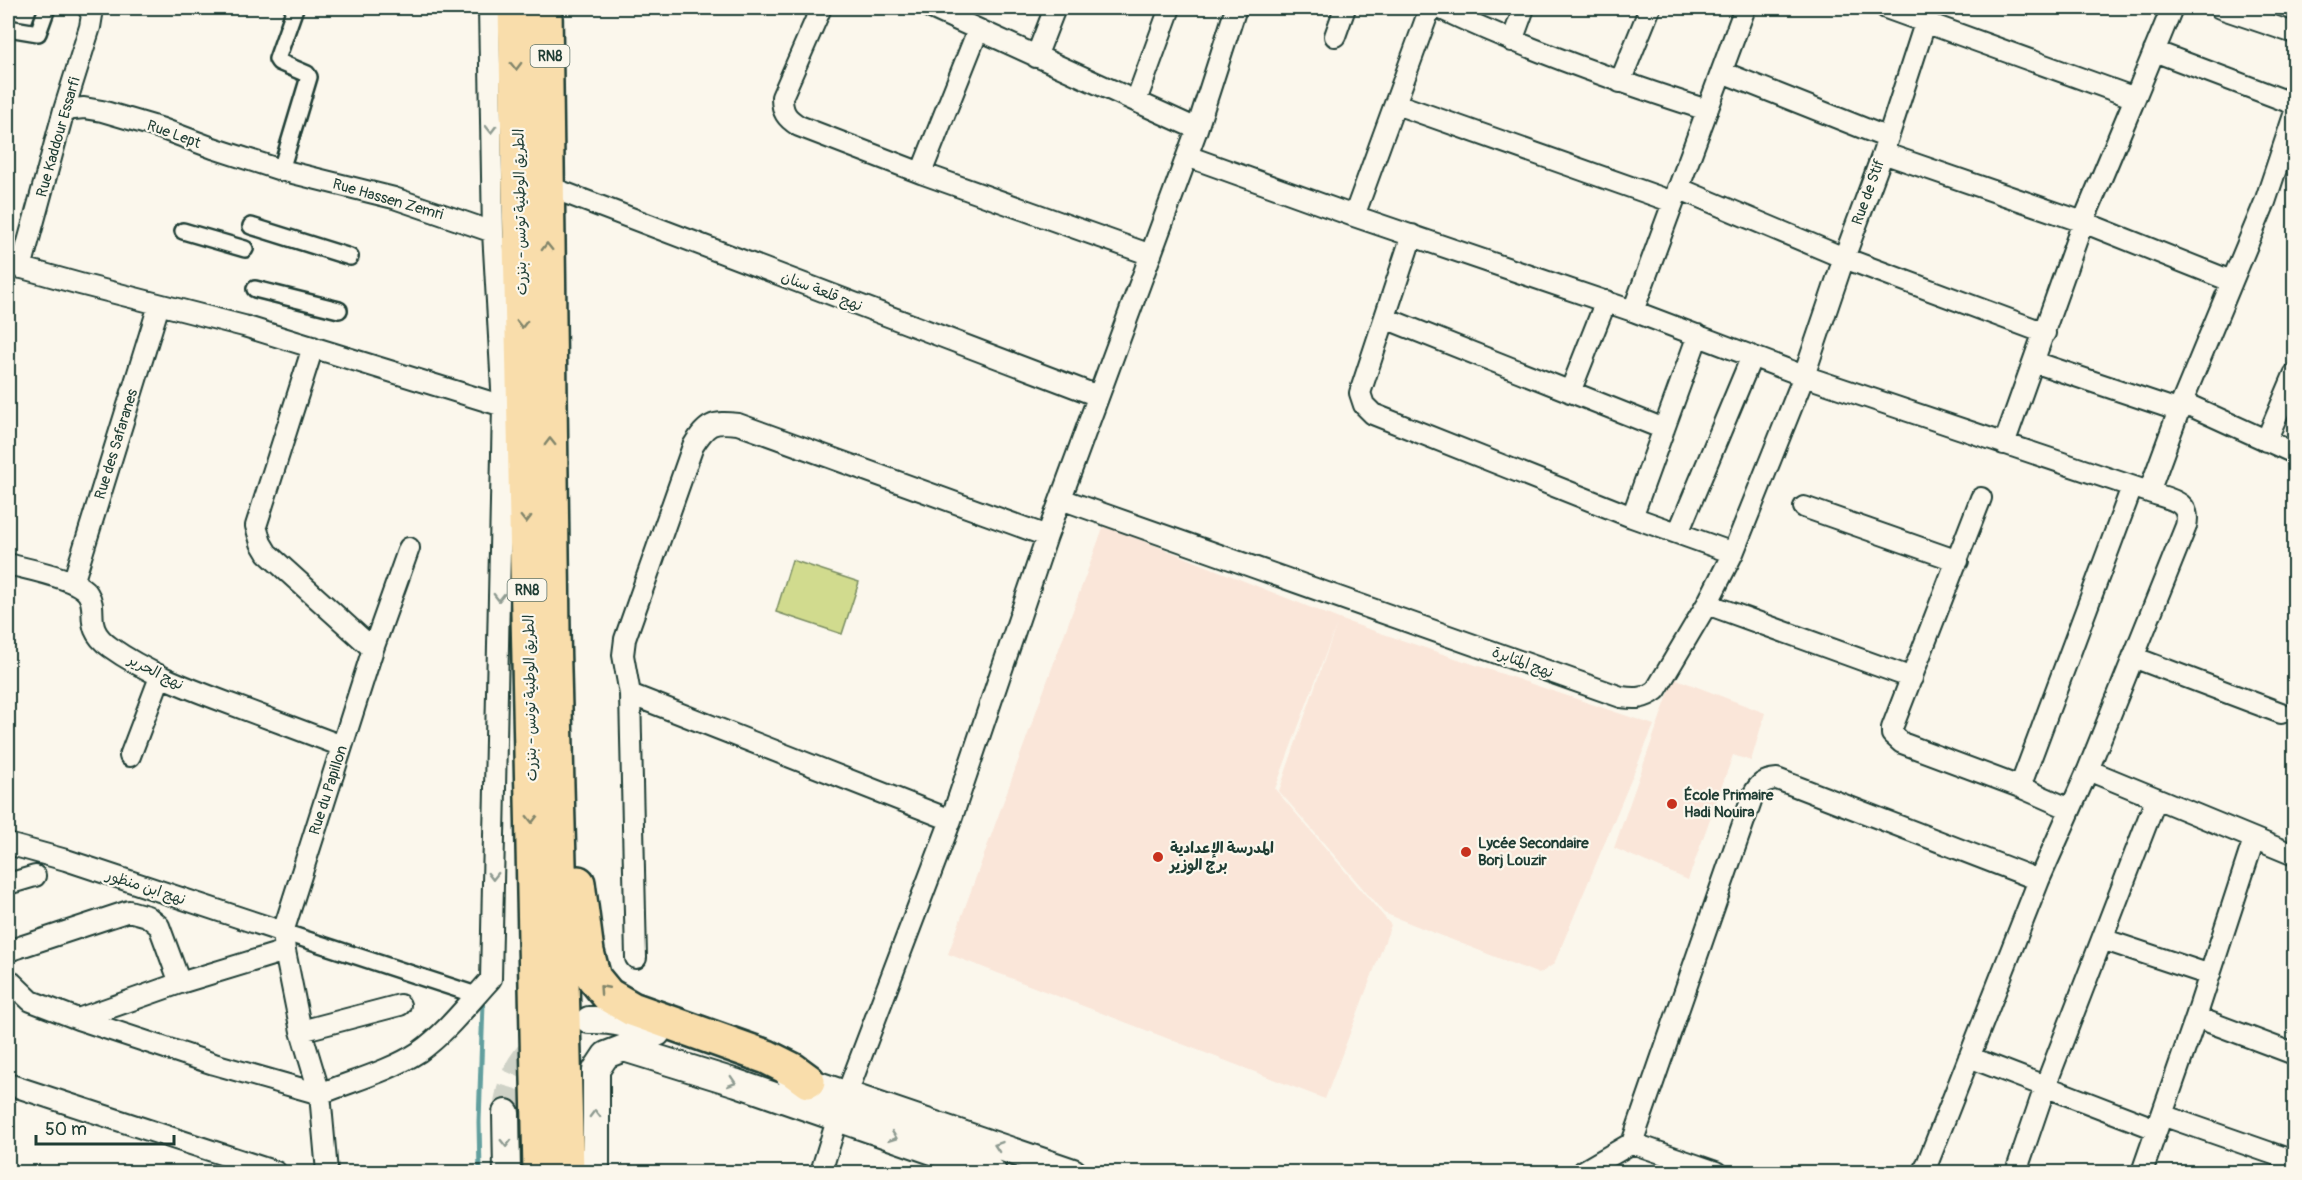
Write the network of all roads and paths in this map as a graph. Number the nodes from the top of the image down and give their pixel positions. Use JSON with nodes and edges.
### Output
{"nodes":[{"id":1,"x":47,"y":8,"type":"edge"},
{"id":2,"x":88,"y":8,"type":"edge"},
{"id":3,"x":295,"y":8,"type":"edge"},
{"id":4,"x":489,"y":8,"type":"edge"},
{"id":5,"x":515,"y":8,"type":"edge"},
{"id":6,"x":545,"y":8,"type":"edge"},
{"id":7,"x":553,"y":8,"type":"edge"},
{"id":8,"x":822,"y":8,"type":"edge"},
{"id":9,"x":932,"y":8,"type":"edge"},
{"id":10,"x":1055,"y":8,"type":"edge"},
{"id":11,"x":1170,"y":8,"type":"edge"},
{"id":12,"x":1236,"y":8,"type":"edge"},
{"id":13,"x":1345,"y":8,"type":"edge"},
{"id":14,"x":1430,"y":8,"type":"edge"},
{"id":15,"x":1438,"y":8,"type":"edge"},
{"id":16,"x":1524,"y":8,"type":"edge"},
{"id":17,"x":1650,"y":8,"type":"edge"},
{"id":18,"x":1745,"y":8,"type":"edge"},
{"id":19,"x":1886,"y":8,"type":"edge"},
{"id":20,"x":2172,"y":8,"type":"edge"},
{"id":21,"x":2220,"y":8,"type":"edge"},
{"id":22,"x":1928,"y":15,"type":"edge"},
{"id":23,"x":2268,"y":15,"type":"edge"},
{"id":24,"x":8,"y":28,"type":"edge"},
{"id":25,"x":978,"y":30,"type":"junction"},
{"id":26,"x":2295,"y":33,"type":"edge"},
{"id":27,"x":1335,"y":36,"type":"dead end"},
{"id":28,"x":1512,"y":41,"type":"junction"},
{"id":29,"x":2154,"y":51,"type":"junction"},
{"id":30,"x":1036,"y":57,"type":"junction"},
{"id":31,"x":1722,"y":72,"type":"junction"},
{"id":32,"x":1620,"y":82,"type":"junction"},
{"id":33,"x":2135,"y":98,"type":"junction"},
{"id":34,"x":1137,"y":101,"type":"junction"},
{"id":35,"x":1396,"y":104,"type":"junction"},
{"id":36,"x":2295,"y":104,"type":"edge"},
{"id":37,"x":547,"y":105,"type":"junction"},
{"id":38,"x":64,"y":110,"type":"junction"},
{"id":39,"x":1707,"y":110,"type":"junction"},
{"id":40,"x":2295,"y":115,"type":"edge"},
{"id":41,"x":1197,"y":129,"type":"junction"},
{"id":42,"x":1885,"y":146,"type":"junction"},
{"id":43,"x":1187,"y":156,"type":"junction"},
{"id":44,"x":2288,"y":158,"type":"edge"},
{"id":45,"x":281,"y":170,"type":"junction"},
{"id":46,"x":921,"y":173,"type":"junction"},
{"id":47,"x":547,"y":186,"type":"junction"},
{"id":48,"x":1676,"y":195,"type":"junction"},
{"id":49,"x":1354,"y":216,"type":"junction"},
{"id":50,"x":2084,"y":222,"type":"junction"},
{"id":51,"x":251,"y":226,"type":"dead end"},
{"id":52,"x":183,"y":231,"type":"dead end"},
{"id":53,"x":493,"y":232,"type":"junction"},
{"id":54,"x":1412,"y":235,"type":"junction"},
{"id":55,"x":245,"y":249,"type":"dead end"},
{"id":56,"x":1151,"y":255,"type":"junction"},
{"id":57,"x":350,"y":257,"type":"dead end"},
{"id":58,"x":1844,"y":258,"type":"junction"},
{"id":59,"x":14,"y":266,"type":"edge"},
{"id":60,"x":2231,"y":281,"type":"junction"},
{"id":61,"x":255,"y":289,"type":"dead end"},
{"id":62,"x":1606,"y":301,"type":"junction"},
{"id":63,"x":159,"y":305,"type":"junction"},
{"id":64,"x":339,"y":310,"type":"dead end"},
{"id":65,"x":1633,"y":311,"type":"junction"},
{"id":66,"x":1385,"y":318,"type":"junction"},
{"id":67,"x":2045,"y":333,"type":"junction"},
{"id":68,"x":1698,"y":335,"type":"junction"},
{"id":69,"x":313,"y":346,"type":"junction"},
{"id":70,"x":1752,"y":356,"type":"junction"},
{"id":71,"x":2034,"y":362,"type":"junction"},
{"id":72,"x":2295,"y":375,"type":"edge"},
{"id":73,"x":1804,"y":376,"type":"junction"},
{"id":74,"x":1570,"y":392,"type":"junction"},
{"id":75,"x":1098,"y":396,"type":"junction"},
{"id":76,"x":503,"y":406,"type":"junction"},
{"id":77,"x":2181,"y":406,"type":"junction"},
{"id":78,"x":1664,"y":429,"type":"junction"},
{"id":79,"x":2266,"y":441,"type":"junction"},
{"id":80,"x":2004,"y":444,"type":"junction"},
{"id":81,"x":2295,"y":453,"type":"edge"},
{"id":82,"x":2140,"y":490,"type":"junction"},
{"id":83,"x":1981,"y":498,"type":"dead end"},
{"id":84,"x":1061,"y":499,"type":"junction"},
{"id":85,"x":1804,"y":507,"type":"dead end"},
{"id":86,"x":1632,"y":517,"type":"junction"},
{"id":87,"x":1678,"y":533,"type":"junction"},
{"id":88,"x":1047,"y":536,"type":"junction"},
{"id":89,"x":409,"y":548,"type":"dead end"},
{"id":90,"x":1733,"y":553,"type":"junction"},
{"id":91,"x":1958,"y":561,"type":"junction"},
{"id":92,"x":8,"y":564,"type":"edge"},
{"id":93,"x":74,"y":583,"type":"junction"},
{"id":94,"x":1707,"y":604,"type":"junction"},
{"id":95,"x":553,"y":632,"type":"junction"},
{"id":96,"x":373,"y":649,"type":"junction"},
{"id":97,"x":2133,"y":657,"type":"junction"},
{"id":98,"x":160,"y":677,"type":"junction"},
{"id":99,"x":1912,"y":678,"type":"junction"},
{"id":100,"x":630,"y":694,"type":"junction"},
{"id":101,"x":2281,"y":714,"type":"dead end"},
{"id":102,"x":342,"y":746,"type":"junction"},
{"id":103,"x":130,"y":756,"type":"dead end"},
{"id":104,"x":2088,"y":770,"type":"junction"},
{"id":105,"x":2020,"y":787,"type":"junction"},
{"id":106,"x":2156,"y":799,"type":"junction"},
{"id":107,"x":2070,"y":809,"type":"junction"},
{"id":108,"x":569,"y":810,"type":"junction"},
{"id":109,"x":951,"y":820,"type":"junction"},
{"id":110,"x":2254,"y":839,"type":"junction"},
{"id":111,"x":8,"y":844,"type":"edge"},
{"id":112,"x":2295,"y":855,"type":"edge"},
{"id":113,"x":35,"y":876,"type":"dead end"},
{"id":114,"x":2039,"y":880,"type":"junction"},
{"id":115,"x":8,"y":884,"type":"edge"},
{"id":116,"x":2102,"y":939,"type":"junction"},
{"id":117,"x":284,"y":941,"type":"junction"},
{"id":118,"x":8,"y":951,"type":"edge"},
{"id":119,"x":636,"y":958,"type":"dead end"},
{"id":120,"x":2210,"y":975,"type":"junction"},
{"id":121,"x":8,"y":979,"type":"edge"},
{"id":122,"x":180,"y":983,"type":"junction"},
{"id":123,"x":476,"y":995,"type":"junction"},
{"id":124,"x":400,"y":1005,"type":"dead end"},
{"id":125,"x":2196,"y":1017,"type":"junction"},
{"id":126,"x":78,"y":1019,"type":"junction"},
{"id":127,"x":589,"y":1020,"type":"dead end"},
{"id":128,"x":301,"y":1031,"type":"junction"},
{"id":129,"x":2295,"y":1054,"type":"edge"},
{"id":130,"x":1969,"y":1057,"type":"junction"},
{"id":131,"x":808,"y":1081,"type":"junction"},
{"id":132,"x":8,"y":1084,"type":"edge"},
{"id":133,"x":2045,"y":1087,"type":"junction"},
{"id":134,"x":320,"y":1094,"type":"junction"},
{"id":135,"x":846,"y":1094,"type":"junction"},
{"id":136,"x":506,"y":1113,"type":"tunnel mouth"},
{"id":137,"x":838,"y":1117,"type":"junction"},
{"id":138,"x":2159,"y":1122,"type":"junction"},
{"id":139,"x":1632,"y":1143,"type":"junction"},
{"id":140,"x":2295,"y":1161,"type":"edge"},
{"id":141,"x":230,"y":1165,"type":"edge"},
{"id":142,"x":276,"y":1173,"type":"edge"},
{"id":143,"x":327,"y":1173,"type":"edge"},
{"id":144,"x":507,"y":1173,"type":"edge"},
{"id":145,"x":540,"y":1173,"type":"edge"},
{"id":146,"x":567,"y":1173,"type":"edge"},
{"id":147,"x":579,"y":1173,"type":"edge"},
{"id":148,"x":596,"y":1173,"type":"edge"},
{"id":149,"x":821,"y":1173,"type":"edge"},
{"id":150,"x":993,"y":1173,"type":"edge"},
{"id":151,"x":1073,"y":1173,"type":"edge"},
{"id":152,"x":1582,"y":1173,"type":"edge"},
{"id":153,"x":1716,"y":1173,"type":"edge"},
{"id":154,"x":1924,"y":1173,"type":"edge"},
{"id":155,"x":2016,"y":1173,"type":"edge"},
{"id":156,"x":2142,"y":1173,"type":"edge"}],
"edges":[{"from":1,"to":24,"type":"street"},
{"from":2,"to":38,"type":"street","name":"Rue Kaddour Essarfi"},
{"from":3,"to":45,"type":"street"},
{"from":4,"to":53,"type":"street","one_way":true},
{"from":5,"to":145,"type":"highway","name":"الطريق الوطنية تونس - بنزرت","number":"RN8","one_way":true},
{"from":6,"to":37,"type":"highway","name":"الطريق الوطنية تونس - بنزرت","number":"RN8"},
{"from":7,"to":37,"type":"highway","number":"RN8"},
{"from":8,"to":46,"type":"street"},
{"from":9,"to":25,"type":"street"},
{"from":10,"to":30,"type":"street"},
{"from":11,"to":34,"type":"street"},
{"from":12,"to":41,"type":"street"},
{"from":13,"to":27,"type":"street"},
{"from":14,"to":35,"type":"street"},
{"from":15,"to":28,"type":"street"},
{"from":16,"to":28,"type":"street"},
{"from":17,"to":32,"type":"street"},
{"from":18,"to":31,"type":"street"},
{"from":19,"to":22,"type":"street"},
{"from":20,"to":29,"type":"street"},
{"from":21,"to":23,"type":"street"},
{"from":22,"to":33,"type":"street"},
{"from":22,"to":42,"type":"street","name":"Rue de Stif"},
{"from":23,"to":26,"type":"street"},
{"from":25,"to":30,"type":"street"},
{"from":25,"to":46,"type":"street"},
{"from":28,"to":32,"type":"street"},
{"from":29,"to":33,"type":"street"},
{"from":29,"to":36,"type":"street"},
{"from":30,"to":34,"type":"street"},
{"from":31,"to":39,"type":"street"},
{"from":31,"to":42,"type":"street"},
{"from":32,"to":39,"type":"street"},
{"from":33,"to":50,"type":"street"},
{"from":34,"to":41,"type":"street"},
{"from":35,"to":48,"type":"street"},
{"from":35,"to":49,"type":"street"},
{"from":37,"to":47,"type":"highway","name":"الطريق الوطنية تونس - بنزرت","number":"RN8"},
{"from":38,"to":45,"type":"street","name":"Rue Lept"},
{"from":38,"to":59,"type":"street","name":"Rue Kaddour Essarfi"},
{"from":39,"to":48,"type":"street"},
{"from":40,"to":44,"type":"street"},
{"from":41,"to":43,"type":"street"},
{"from":42,"to":50,"type":"street"},
{"from":42,"to":58,"type":"street","name":"Rue de Stif"},
{"from":43,"to":49,"type":"street"},
{"from":43,"to":56,"type":"street"},
{"from":44,"to":60,"type":"street"},
{"from":45,"to":53,"type":"street","name":"Rue Hassen Zemri"},
{"from":46,"to":56,"type":"street"},
{"from":47,"to":75,"type":"street","name":"نهج قلعة سنان"},
{"from":95,"to":47,"type":"highway","name":"الطريق الوطنية تونس - بنزرت","number":"RN8","one_way":true},
{"from":48,"to":58,"type":"street"},
{"from":48,"to":65,"type":"street"},
{"from":49,"to":54,"type":"street"},
{"from":50,"to":60,"type":"street"},
{"from":50,"to":67,"type":"street"},
{"from":51,"to":57,"type":"street"},
{"from":52,"to":55,"type":"street"},
{"from":53,"to":76,"type":"street"},
{"from":54,"to":62,"type":"street"},
{"from":54,"to":66,"type":"street"},
{"from":56,"to":75,"type":"street"},
{"from":58,"to":67,"type":"street"},
{"from":58,"to":73,"type":"street","name":"Rue de Stif"},
{"from":59,"to":63,"type":"street"},
{"from":60,"to":77,"type":"street"},
{"from":61,"to":64,"type":"street"},
{"from":62,"to":65,"type":"street"},
{"from":62,"to":74,"type":"street"},
{"from":63,"to":69,"type":"street"},
{"from":63,"to":93,"type":"street","name":"Rue des Safaranes"},
{"from":65,"to":68,"type":"street"},
{"from":66,"to":74,"type":"street"},
{"from":66,"to":86,"type":"street"},
{"from":67,"to":71,"type":"street"},
{"from":68,"to":70,"type":"street"},
{"from":68,"to":78,"type":"street"},
{"from":69,"to":76,"type":"street"},
{"from":69,"to":96,"type":"street"},
{"from":70,"to":73,"type":"street"},
{"from":70,"to":87,"type":"street"},
{"from":71,"to":77,"type":"street"},
{"from":71,"to":80,"type":"street"},
{"from":72,"to":79,"type":"street"},
{"from":73,"to":80,"type":"street"},
{"from":73,"to":90,"type":"street","name":"نهج المثابرة"},
{"from":74,"to":78,"type":"street"},
{"from":75,"to":84,"type":"street"},
{"from":76,"to":123,"type":"street","one_way":true},
{"from":77,"to":79,"type":"street"},
{"from":77,"to":82,"type":"street"},
{"from":78,"to":86,"type":"street"},
{"from":79,"to":81,"type":"street"},
{"from":80,"to":82,"type":"street"},
{"from":82,"to":97,"type":"street"},
{"from":82,"to":105,"type":"street"},
{"from":83,"to":91,"type":"street"},
{"from":84,"to":88,"type":"street"},
{"from":84,"to":94,"type":"street","name":"نهج المثابرة"},
{"from":85,"to":91,"type":"street"},
{"from":86,"to":87,"type":"street"},
{"from":87,"to":90,"type":"street"},
{"from":88,"to":100,"type":"street"},
{"from":88,"to":109,"type":"street"},
{"from":89,"to":96,"type":"street","name":"Rue du Papillon"},
{"from":90,"to":94,"type":"street","name":"نهج المثابرة"},
{"from":91,"to":99,"type":"street"},
{"from":92,"to":93,"type":"street"},
{"from":93,"to":98,"type":"street","name":"نهج الحرير"},
{"from":94,"to":99,"type":"street"},
{"from":95,"to":108,"type":"highway","number":"RN8"},
{"from":95,"to":146,"type":"highway","name":"الطريق الوطنية تونس - بنزرت","number":"RN8"},
{"from":96,"to":102,"type":"street","name":"Rue du Papillon"},
{"from":97,"to":101,"type":"street"},
{"from":97,"to":104,"type":"street"},
{"from":98,"to":102,"type":"street","name":"نهج الحرير"},
{"from":98,"to":103,"type":"street"},
{"from":99,"to":105,"type":"street"},
{"from":100,"to":109,"type":"street"},
{"from":100,"to":119,"type":"street"},
{"from":102,"to":117,"type":"street","name":"Rue du Papillon"},
{"from":104,"to":106,"type":"street"},
{"from":104,"to":107,"type":"street"},
{"from":105,"to":107,"type":"street"},
{"from":106,"to":110,"type":"street"},
{"from":106,"to":116,"type":"street"},
{"from":107,"to":114,"type":"street"},
{"from":131,"to":108,"type":"highway","number":"RN8","one_way":true},
{"from":108,"to":147,"type":"highway","number":"RN8"},
{"from":109,"to":135,"type":"street"},
{"from":110,"to":112,"type":"street"},
{"from":110,"to":120,"type":"street"},
{"from":111,"to":117,"type":"street","name":"نهج ابن منظور"},
{"from":113,"to":115,"type":"street"},
{"from":114,"to":130,"type":"street"},
{"from":114,"to":139,"type":"street"},
{"from":116,"to":120,"type":"street"},
{"from":116,"to":133,"type":"street"},
{"from":117,"to":122,"type":"street"},
{"from":117,"to":123,"type":"street"},
{"from":117,"to":128,"type":"street"},
{"from":118,"to":122,"type":"street"},
{"from":120,"to":125,"type":"street"},
{"from":121,"to":126,"type":"street"},
{"from":122,"to":126,"type":"street"},
{"from":123,"to":134,"type":"street"},
{"from":124,"to":128,"type":"street"},
{"from":125,"to":129,"type":"street"},
{"from":125,"to":138,"type":"street"},
{"from":126,"to":134,"type":"street"},
{"from":127,"to":131,"type":"street"},
{"from":128,"to":134,"type":"street"},
{"from":130,"to":133,"type":"street"},
{"from":130,"to":154,"type":"street"},
{"from":131,"to":135,"type":"street"},
{"from":132,"to":141,"type":"street"},
{"from":133,"to":138,"type":"street"},
{"from":133,"to":155,"type":"street"},
{"from":134,"to":143,"type":"street"},
{"from":135,"to":137,"type":"street"},
{"from":151,"to":135,"type":"street","one_way":true},
{"from":136,"to":144,"type":"street","one_way":true},
{"from":148,"to":137,"type":"street","one_way":true},
{"from":137,"to":149,"type":"street"},
{"from":137,"to":150,"type":"street","one_way":true},
{"from":138,"to":140,"type":"street"},
{"from":138,"to":156,"type":"street"},
{"from":139,"to":152,"type":"street"},
{"from":139,"to":153,"type":"street"},
{"from":141,"to":142,"type":"street"}]}
